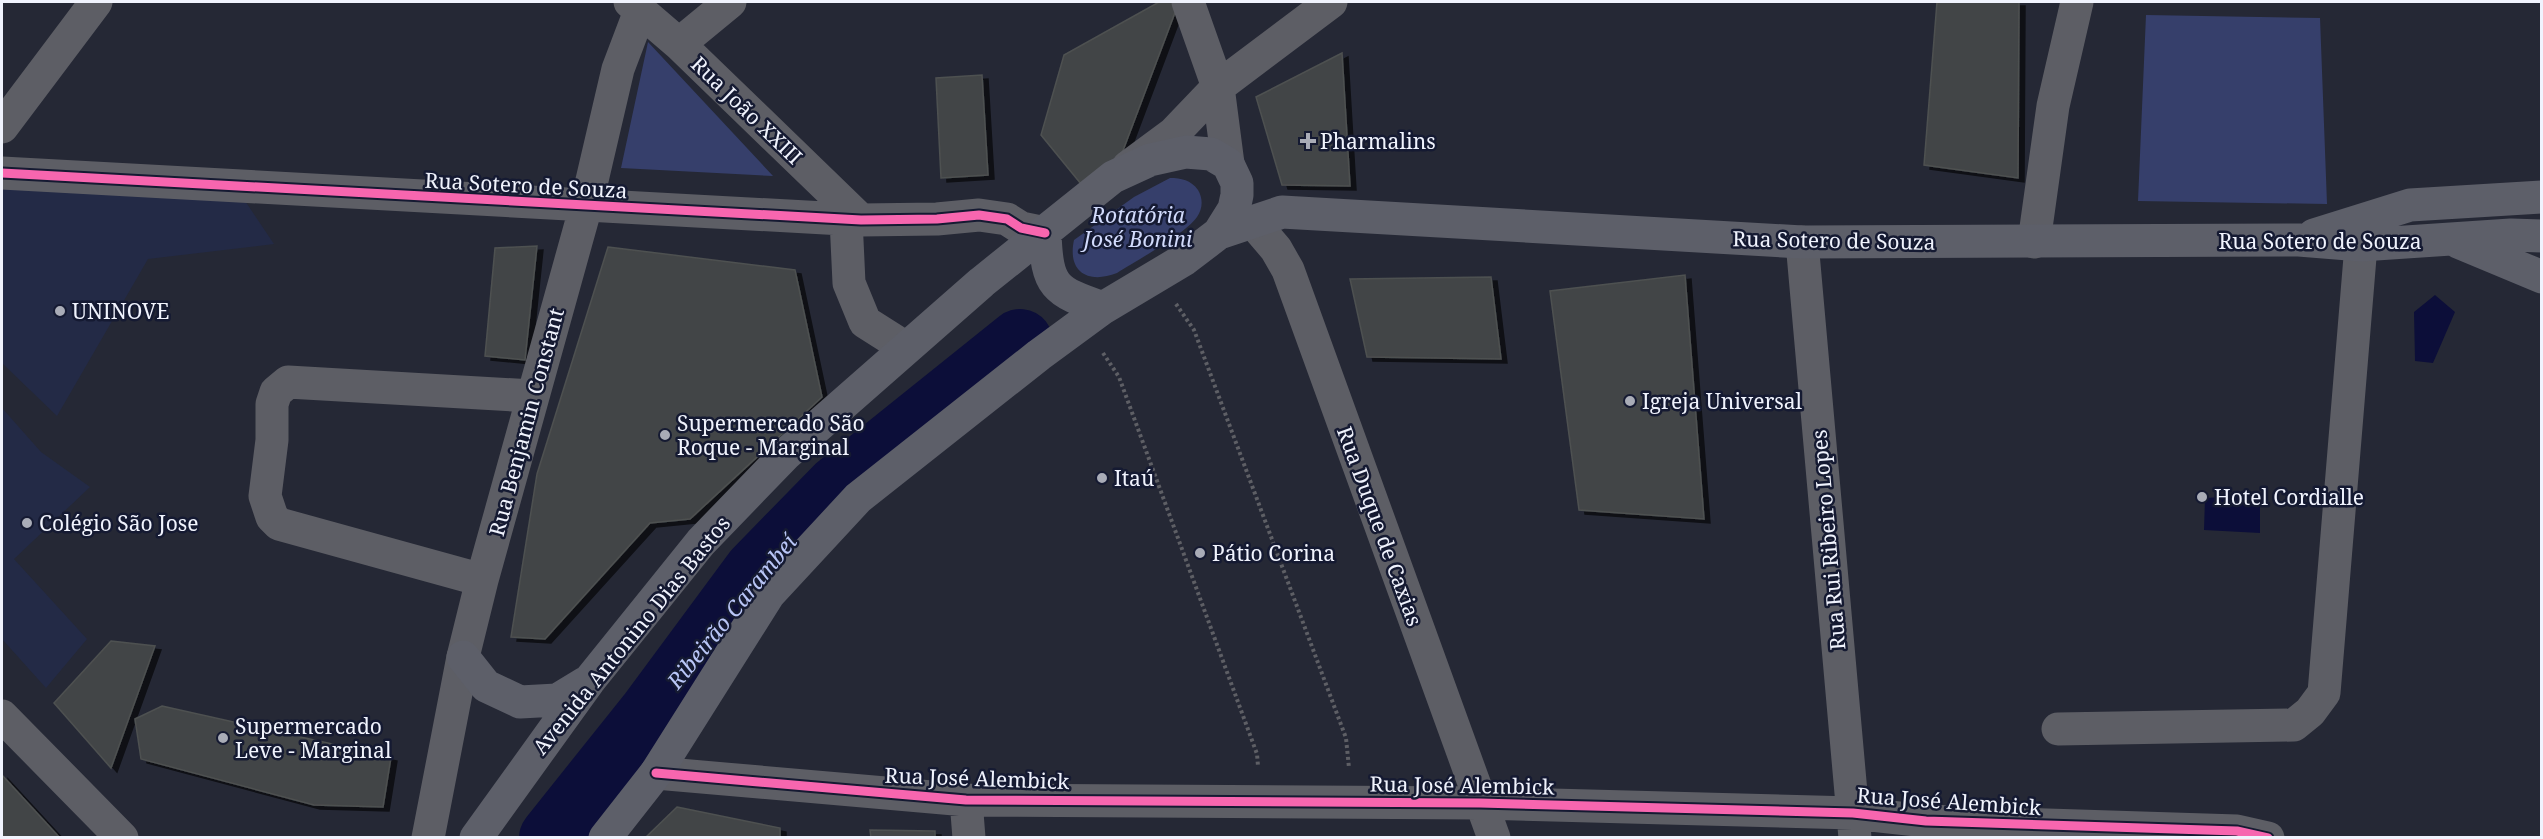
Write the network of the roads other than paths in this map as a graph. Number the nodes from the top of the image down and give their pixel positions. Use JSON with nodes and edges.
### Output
{"nodes":[{"id":1,"x":96,"y":2,"type":"edge"},
{"id":2,"x":730,"y":2,"type":"edge"},
{"id":3,"x":1188,"y":2,"type":"edge"},
{"id":4,"x":1331,"y":2,"type":"edge"},
{"id":5,"x":2077,"y":2,"type":"edge"},
{"id":6,"x":635,"y":6,"type":"edge"},
{"id":7,"x":679,"y":44,"type":"junction"},
{"id":8,"x":1218,"y":87,"type":"junction"},
{"id":9,"x":2,"y":127,"type":"edge"},
{"id":10,"x":2,"y":173,"type":"edge"},
{"id":11,"x":1233,"y":173,"type":"junction"},
{"id":12,"x":1113,"y":177,"type":"junction"},
{"id":13,"x":2541,"y":197,"type":"edge"},
{"id":14,"x":586,"y":206,"type":"junction"},
{"id":15,"x":1268,"y":217,"type":"junction"},
{"id":16,"x":854,"y":220,"type":"junction"},
{"id":17,"x":1045,"y":233,"type":"junction"},
{"id":18,"x":1219,"y":233,"type":"junction"},
{"id":19,"x":2541,"y":236,"type":"edge"},
{"id":20,"x":2299,"y":240,"type":"junction"},
{"id":21,"x":2453,"y":240,"type":"junction"},
{"id":22,"x":1802,"y":242,"type":"junction"},
{"id":23,"x":2034,"y":242,"type":"junction"},
{"id":24,"x":2361,"y":245,"type":"junction"},
{"id":25,"x":2541,"y":277,"type":"edge"},
{"id":26,"x":1094,"y":315,"type":"junction"},
{"id":27,"x":906,"y":348,"type":"junction"},
{"id":28,"x":532,"y":396,"type":"junction"},
{"id":29,"x":482,"y":580,"type":"junction"},
{"id":30,"x":463,"y":657,"type":"junction"},
{"id":31,"x":589,"y":681,"type":"junction"},
{"id":32,"x":2,"y":716,"type":"edge"},
{"id":33,"x":2058,"y":729,"type":"dead end"},
{"id":34,"x":656,"y":773,"type":"junction"},
{"id":35,"x":966,"y":801,"type":"junction"},
{"id":36,"x":1480,"y":802,"type":"junction"},
{"id":37,"x":1854,"y":825,"type":"edge"},
{"id":38,"x":122,"y":837,"type":"edge"},
{"id":39,"x":428,"y":837,"type":"edge"},
{"id":40,"x":476,"y":837,"type":"edge"},
{"id":41,"x":605,"y":837,"type":"edge"},
{"id":42,"x":969,"y":837,"type":"edge"},
{"id":43,"x":1494,"y":837,"type":"edge"},
{"id":44,"x":2268,"y":837,"type":"edge"}],
"edges":[{"from":1,"to":9,"type":"street"},
{"from":2,"to":7,"type":"street"},
{"from":3,"to":8,"type":"street"},
{"from":4,"to":8,"type":"street"},
{"from":5,"to":23,"type":"street"},
{"from":6,"to":7,"type":"street","name":"Rua João XXIII"},
{"from":6,"to":14,"type":"street","name":"Rua Benjamin Constant"},
{"from":7,"to":16,"type":"street","name":"Rua João XXIII"},
{"from":8,"to":11,"type":"street"},
{"from":8,"to":12,"type":"street"},
{"from":10,"to":14,"type":"street","name":"Rua Sotero de Souza"},
{"from":11,"to":12,"type":"main road"},
{"from":11,"to":15,"type":"main road","name":"Rua Duque de Caxias"},
{"from":11,"to":18,"type":"main road"},
{"from":12,"to":17,"type":"main road"},
{"from":13,"to":20,"type":"main road"},
{"from":14,"to":16,"type":"street","name":"Rua Sotero de Souza"},
{"from":14,"to":28,"type":"street","name":"Rua Benjamin Constant"},
{"from":15,"to":18,"type":"main road","name":"Rua Sotero de Souza"},
{"from":15,"to":22,"type":"main road","name":"Rua Sotero de Souza"},
{"from":15,"to":36,"type":"street","name":"Rua Duque de Caxias"},
{"from":16,"to":17,"type":"street","name":"Rua Sotero de Souza"},
{"from":16,"to":27,"type":"street"},
{"from":17,"to":26,"type":"main road"},
{"from":17,"to":27,"type":"main road","name":"Avenida Antonino Dias Bastos"},
{"from":18,"to":26,"type":"main road"},
{"from":19,"to":21,"type":"main road","name":"Rua Sotero de Souza"},
{"from":20,"to":23,"type":"main road","name":"Rua Sotero de Souza"},
{"from":20,"to":24,"type":"main road","name":"Rua Sotero de Souza"},
{"from":21,"to":24,"type":"main road","name":"Rua Sotero de Souza"},
{"from":21,"to":25,"type":"main road","name":"Rua Sotero de Souza"},
{"from":22,"to":23,"type":"main road","name":"Rua Sotero de Souza"},
{"from":22,"to":37,"type":"street","name":"Rua Rui Ribeiro Lopes"},
{"from":24,"to":33,"type":"street"},
{"from":26,"to":34,"type":"main road"},
{"from":27,"to":31,"type":"main road","name":"Avenida Antonino Dias Bastos"},
{"from":28,"to":29,"type":"street","name":"Rua Benjamin Constant"},
{"from":28,"to":29,"type":"street"},
{"from":29,"to":30,"type":"street","name":"Rua Benjamin Constant"},
{"from":30,"to":31,"type":"main road"},
{"from":30,"to":39,"type":"street","name":"Rua Benjamin Constant"},
{"from":31,"to":40,"type":"main road","name":"Avenida Antonino Dias Bastos"},
{"from":32,"to":38,"type":"street"},
{"from":34,"to":35,"type":"street","name":"Rua José Alembick"},
{"from":34,"to":41,"type":"main road"},
{"from":35,"to":36,"type":"street","name":"Rua José Alembick"},
{"from":35,"to":42,"type":"street"},
{"from":36,"to":37,"type":"street","name":"Rua José Alembick"},
{"from":36,"to":43,"type":"street","name":"Rua Duque de Caxias"},
{"from":37,"to":44,"type":"street","name":"Rua José Alembick"}]}
